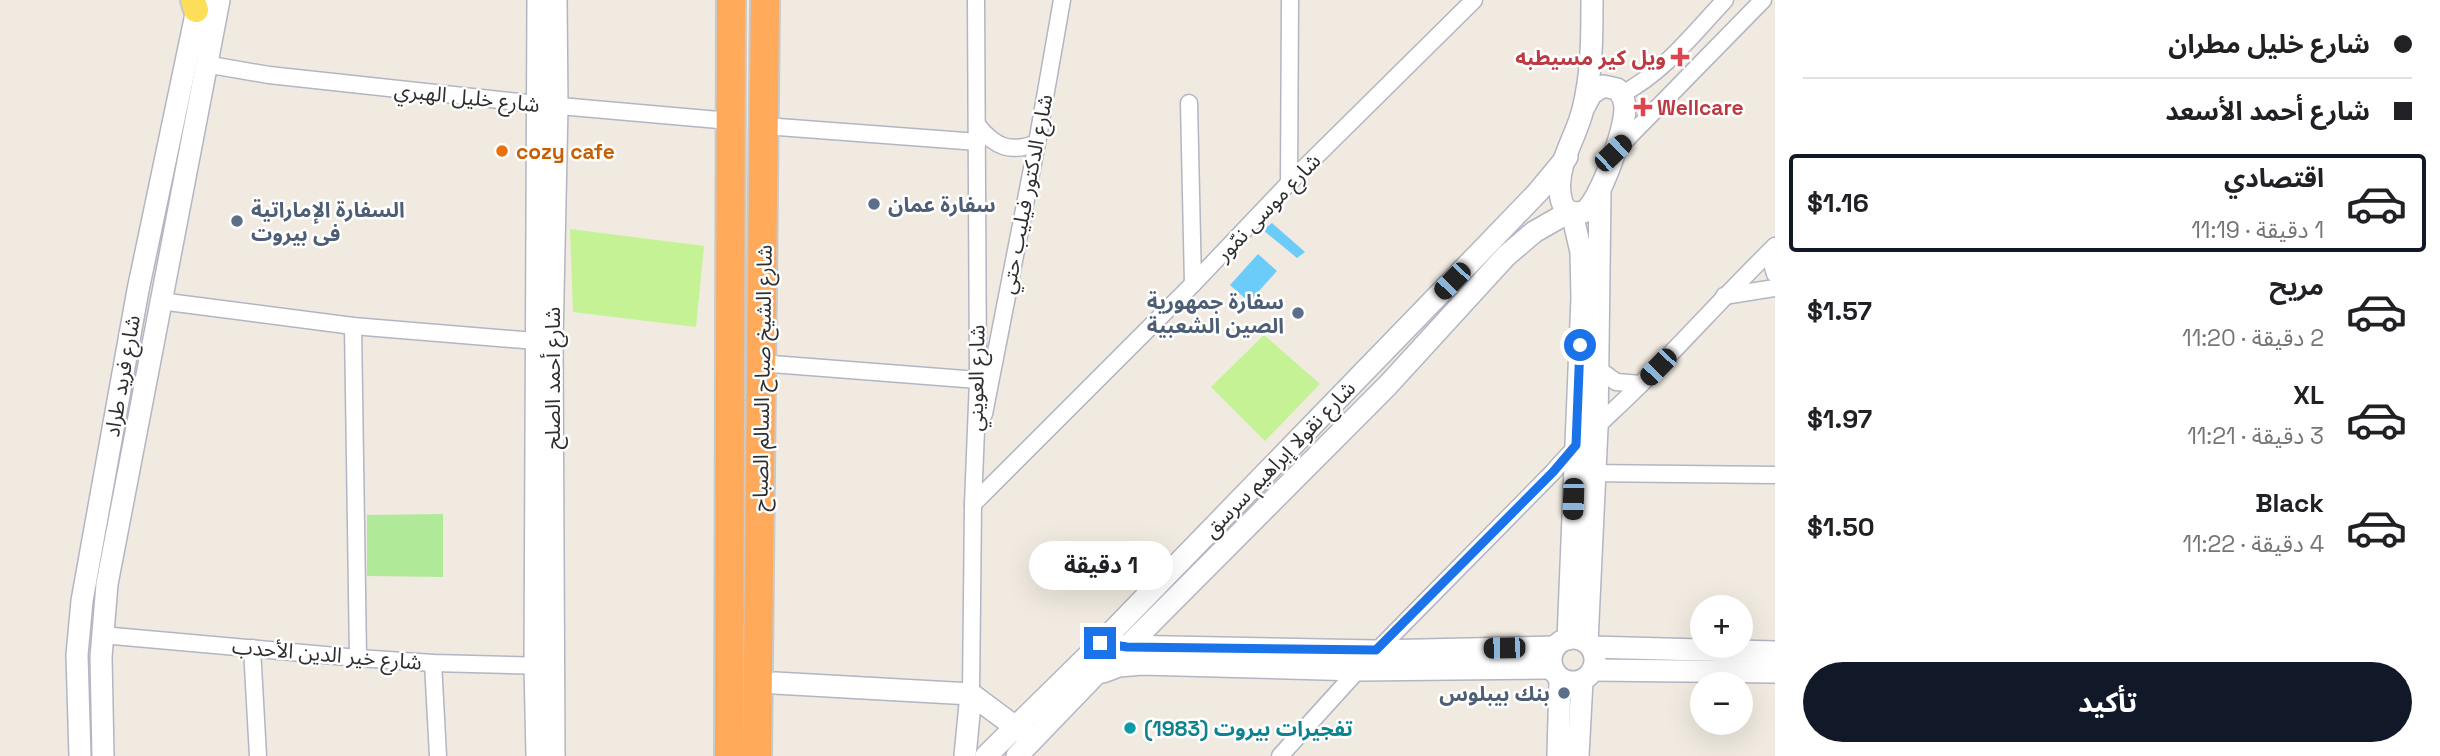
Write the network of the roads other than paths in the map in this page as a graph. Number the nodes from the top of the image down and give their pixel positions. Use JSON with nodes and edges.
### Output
{"nodes":[{"id":1,"x":538,"y":0,"type":"edge"},
{"id":2,"x":556,"y":0,"type":"edge"},
{"id":3,"x":731,"y":0,"type":"edge"},
{"id":4,"x":765,"y":0,"type":"edge"},
{"id":5,"x":976,"y":0,"type":"edge"},
{"id":6,"x":1062,"y":0,"type":"edge"},
{"id":7,"x":1290,"y":0,"type":"edge"},
{"id":8,"x":1474,"y":0,"type":"edge"},
{"id":9,"x":1592,"y":0,"type":"edge"},
{"id":10,"x":1725,"y":0,"type":"edge"},
{"id":11,"x":1763,"y":0,"type":"edge"},
{"id":12,"x":202,"y":2,"type":"edge"},
{"id":13,"x":1592,"y":40,"type":"junction"},
{"id":14,"x":205,"y":64,"type":"junction"},
{"id":15,"x":1652,"y":76,"type":"junction"},
{"id":16,"x":1619,"y":91,"type":"junction"},
{"id":17,"x":1671,"y":93,"type":"junction"},
{"id":18,"x":1189,"y":103,"type":"dead end"},
{"id":19,"x":547,"y":105,"type":"junction"},
{"id":20,"x":1583,"y":109,"type":"junction"},
{"id":21,"x":730,"y":121,"type":"junction"},
{"id":22,"x":765,"y":126,"type":"junction"},
{"id":23,"x":978,"y":134,"type":"junction"},
{"id":24,"x":1037,"y":142,"type":"junction"},
{"id":25,"x":1613,"y":153,"type":"junction"},
{"id":26,"x":1567,"y":157,"type":"junction"},
{"id":27,"x":1289,"y":183,"type":"junction"},
{"id":28,"x":1600,"y":192,"type":"junction"},
{"id":29,"x":1570,"y":213,"type":"junction"},
{"id":30,"x":731,"y":229,"type":"junction"},
{"id":31,"x":764,"y":230,"type":"junction"},
{"id":32,"x":1775,"y":246,"type":"edge"},
{"id":33,"x":1775,"y":274,"type":"edge"},
{"id":34,"x":1193,"y":284,"type":"junction"},
{"id":35,"x":1775,"y":288,"type":"edge"},
{"id":36,"x":1724,"y":296,"type":"junction"},
{"id":37,"x":160,"y":302,"type":"junction"},
{"id":38,"x":353,"y":326,"type":"junction"},
{"id":39,"x":544,"y":342,"type":"junction"},
{"id":40,"x":772,"y":365,"type":"junction"},
{"id":41,"x":1597,"y":368,"type":"junction"},
{"id":42,"x":978,"y":380,"type":"junction"},
{"id":43,"x":1641,"y":384,"type":"junction"},
{"id":44,"x":1597,"y":428,"type":"junction"},
{"id":45,"x":1576,"y":445,"type":"junction"},
{"id":46,"x":974,"y":469,"type":"junction"},
{"id":47,"x":1574,"y":473,"type":"junction"},
{"id":48,"x":1775,"y":475,"type":"edge"},
{"id":49,"x":973,"y":503,"type":"junction"},
{"id":50,"x":102,"y":635,"type":"junction"},
{"id":51,"x":1100,"y":643,"type":"junction"},
{"id":52,"x":1127,"y":647,"type":"junction"},
{"id":53,"x":252,"y":648,"type":"junction"},
{"id":54,"x":1376,"y":650,"type":"junction"},
{"id":55,"x":1775,"y":652,"type":"edge"},
{"id":56,"x":358,"y":658,"type":"junction"},
{"id":57,"x":1573,"y":659,"type":"junction"},
{"id":58,"x":433,"y":663,"type":"junction"},
{"id":59,"x":544,"y":666,"type":"junction"},
{"id":60,"x":1358,"y":670,"type":"junction"},
{"id":61,"x":1775,"y":672,"type":"edge"},
{"id":62,"x":1095,"y":675,"type":"junction"},
{"id":63,"x":775,"y":683,"type":"junction"},
{"id":64,"x":971,"y":694,"type":"junction"},
{"id":65,"x":1014,"y":726,"type":"junction"},
{"id":66,"x":1032,"y":740,"type":"junction"},
{"id":67,"x":80,"y":756,"type":"edge"},
{"id":68,"x":103,"y":756,"type":"edge"},
{"id":69,"x":258,"y":756,"type":"edge"},
{"id":70,"x":438,"y":756,"type":"edge"},
{"id":71,"x":537,"y":756,"type":"edge"},
{"id":72,"x":554,"y":756,"type":"edge"},
{"id":73,"x":714,"y":756,"type":"edge"},
{"id":74,"x":729,"y":756,"type":"edge"},
{"id":75,"x":757,"y":756,"type":"edge"},
{"id":76,"x":775,"y":756,"type":"edge"},
{"id":77,"x":965,"y":756,"type":"edge"},
{"id":78,"x":986,"y":756,"type":"edge"},
{"id":79,"x":1017,"y":756,"type":"edge"},
{"id":80,"x":1280,"y":756,"type":"edge"},
{"id":81,"x":1558,"y":756,"type":"edge"},
{"id":82,"x":1578,"y":756,"type":"edge"}],
"edges":[{"from":1,"to":19,"type":"street","name":"شارع أحمد الصلح"},
{"from":2,"to":19,"type":"street","name":"شارع أحمد الصلح"},
{"from":3,"to":21,"type":"highway","name":"شارع الشيخ صباح السالم الصباح"},
{"from":4,"to":22,"type":"highway","name":"شارع الشيخ صباح السالم الصباح"},
{"from":5,"to":23,"type":"street","name":"شارع العويني"},
{"from":6,"to":24,"type":"street","name":"شارع الدكتور فيليب حتي"},
{"from":7,"to":27,"type":"street"},
{"from":8,"to":27,"type":"street","name":"شارع موسى نمّور"},
{"from":9,"to":13,"type":"street"},
{"from":10,"to":15,"type":"street"},
{"from":11,"to":17,"type":"street"},
{"from":12,"to":14,"type":"street","name":"شارع فريد طراد"},
{"from":12,"to":67,"type":"street","name":"شارع فريد طراد"},
{"from":13,"to":16,"type":"street"},
{"from":13,"to":20,"type":"street"},
{"from":14,"to":19,"type":"street","name":"شارع خليل الهبري"},
{"from":14,"to":37,"type":"street","name":"شارع فريد طراد"},
{"from":15,"to":16,"type":"street"},
{"from":15,"to":17,"type":"street"},
{"from":16,"to":20,"type":"street"},
{"from":16,"to":25,"type":"street"},
{"from":17,"to":25,"type":"street"},
{"from":18,"to":34,"type":"street"},
{"from":19,"to":21,"type":"street","name":"شارع خليل الهبري"},
{"from":19,"to":39,"type":"street","name":"شارع أحمد الصلح"},
{"from":20,"to":26,"type":"street"},
{"from":21,"to":30,"type":"highway","name":"شارع الشيخ صباح السالم الصباح"},
{"from":22,"to":23,"type":"street"},
{"from":22,"to":31,"type":"highway","name":"شارع الشيخ صباح السالم الصباح"},
{"from":23,"to":24,"type":"street"},
{"from":23,"to":42,"type":"street","name":"شارع العويني"},
{"from":24,"to":46,"type":"street","name":"شارع الدكتور فيليب حتي"},
{"from":25,"to":28,"type":"street"},
{"from":26,"to":29,"type":"street"},
{"from":26,"to":51,"type":"street","name":"شارع نقولا إبراهيم سرسق"},
{"from":27,"to":34,"type":"street","name":"شارع موسى نمّور"},
{"from":28,"to":29,"type":"street","name":"شارع نقولا إبراهيم سرسق"},
{"from":28,"to":41,"type":"street"},
{"from":29,"to":45,"type":"street"},
{"from":29,"to":52,"type":"street","name":"شارع نقولا إبراهيم سرسق"},
{"from":30,"to":73,"type":"highway"},
{"from":30,"to":74,"type":"highway","name":"شارع الشيخ صباح السالم الصباح"},
{"from":31,"to":40,"type":"highway"},
{"from":31,"to":75,"type":"highway","name":"شارع الشيخ صباح السالم الصباح"},
{"from":32,"to":33,"type":"street"},
{"from":32,"to":36,"type":"street"},
{"from":34,"to":49,"type":"street","name":"شارع موسى نمّور"},
{"from":35,"to":36,"type":"street"},
{"from":36,"to":43,"type":"street"},
{"from":37,"to":38,"type":"street"},
{"from":37,"to":50,"type":"street","name":"شارع فريد طراد"},
{"from":38,"to":39,"type":"street"},
{"from":38,"to":56,"type":"street"},
{"from":39,"to":59,"type":"street","name":"شارع أحمد الصلح"},
{"from":40,"to":42,"type":"street"},
{"from":40,"to":63,"type":"highway"},
{"from":41,"to":43,"type":"street"},
{"from":41,"to":44,"type":"street"},
{"from":42,"to":46,"type":"street","name":"شارع العويني"},
{"from":43,"to":44,"type":"street"},
{"from":44,"to":45,"type":"street"},
{"from":44,"to":47,"type":"street"},
{"from":45,"to":47,"type":"street"},
{"from":46,"to":49,"type":"street","name":"شارع العويني"},
{"from":47,"to":48,"type":"street"},
{"from":47,"to":54,"type":"street"},
{"from":47,"to":57,"type":"street"},
{"from":49,"to":64,"type":"street","name":"شارع العويني"},
{"from":50,"to":53,"type":"street","name":"شارع خير الدين الأحدب"},
{"from":50,"to":68,"type":"street","name":"شارع فريد طراد"},
{"from":51,"to":52,"type":"street"},
{"from":51,"to":65,"type":"street","name":"شارع نقولا إبراهيم سرسق"},
{"from":52,"to":54,"type":"street"},
{"from":52,"to":62,"type":"street","name":"شارع نقولا إبراهيم سرسق"},
{"from":53,"to":56,"type":"street","name":"شارع خير الدين الأحدب"},
{"from":53,"to":69,"type":"street"},
{"from":54,"to":57,"type":"street"},
{"from":54,"to":60,"type":"street"},
{"from":55,"to":57,"type":"street"},
{"from":56,"to":58,"type":"street","name":"شارع خير الدين الأحدب"},
{"from":57,"to":60,"type":"street"},
{"from":57,"to":61,"type":"street"},
{"from":57,"to":81,"type":"street"},
{"from":57,"to":82,"type":"street"},
{"from":58,"to":59,"type":"street","name":"شارع خير الدين الأحدب"},
{"from":58,"to":70,"type":"street"},
{"from":59,"to":71,"type":"street","name":"شارع أحمد الصلح"},
{"from":59,"to":72,"type":"street","name":"شارع أحمد الصلح"},
{"from":60,"to":62,"type":"street"},
{"from":60,"to":80,"type":"street"},
{"from":62,"to":66,"type":"street","name":"شارع نقولا إبراهيم سرسق"},
{"from":63,"to":64,"type":"street"},
{"from":63,"to":76,"type":"highway"},
{"from":64,"to":65,"type":"street"},
{"from":64,"to":77,"type":"street","name":"شارع العويني"},
{"from":65,"to":66,"type":"street"},
{"from":65,"to":78,"type":"street","name":"شارع نقولا إبراهيم سرسق"},
{"from":66,"to":79,"type":"street","name":"شارع نقولا إبراهيم سرسق"}]}
